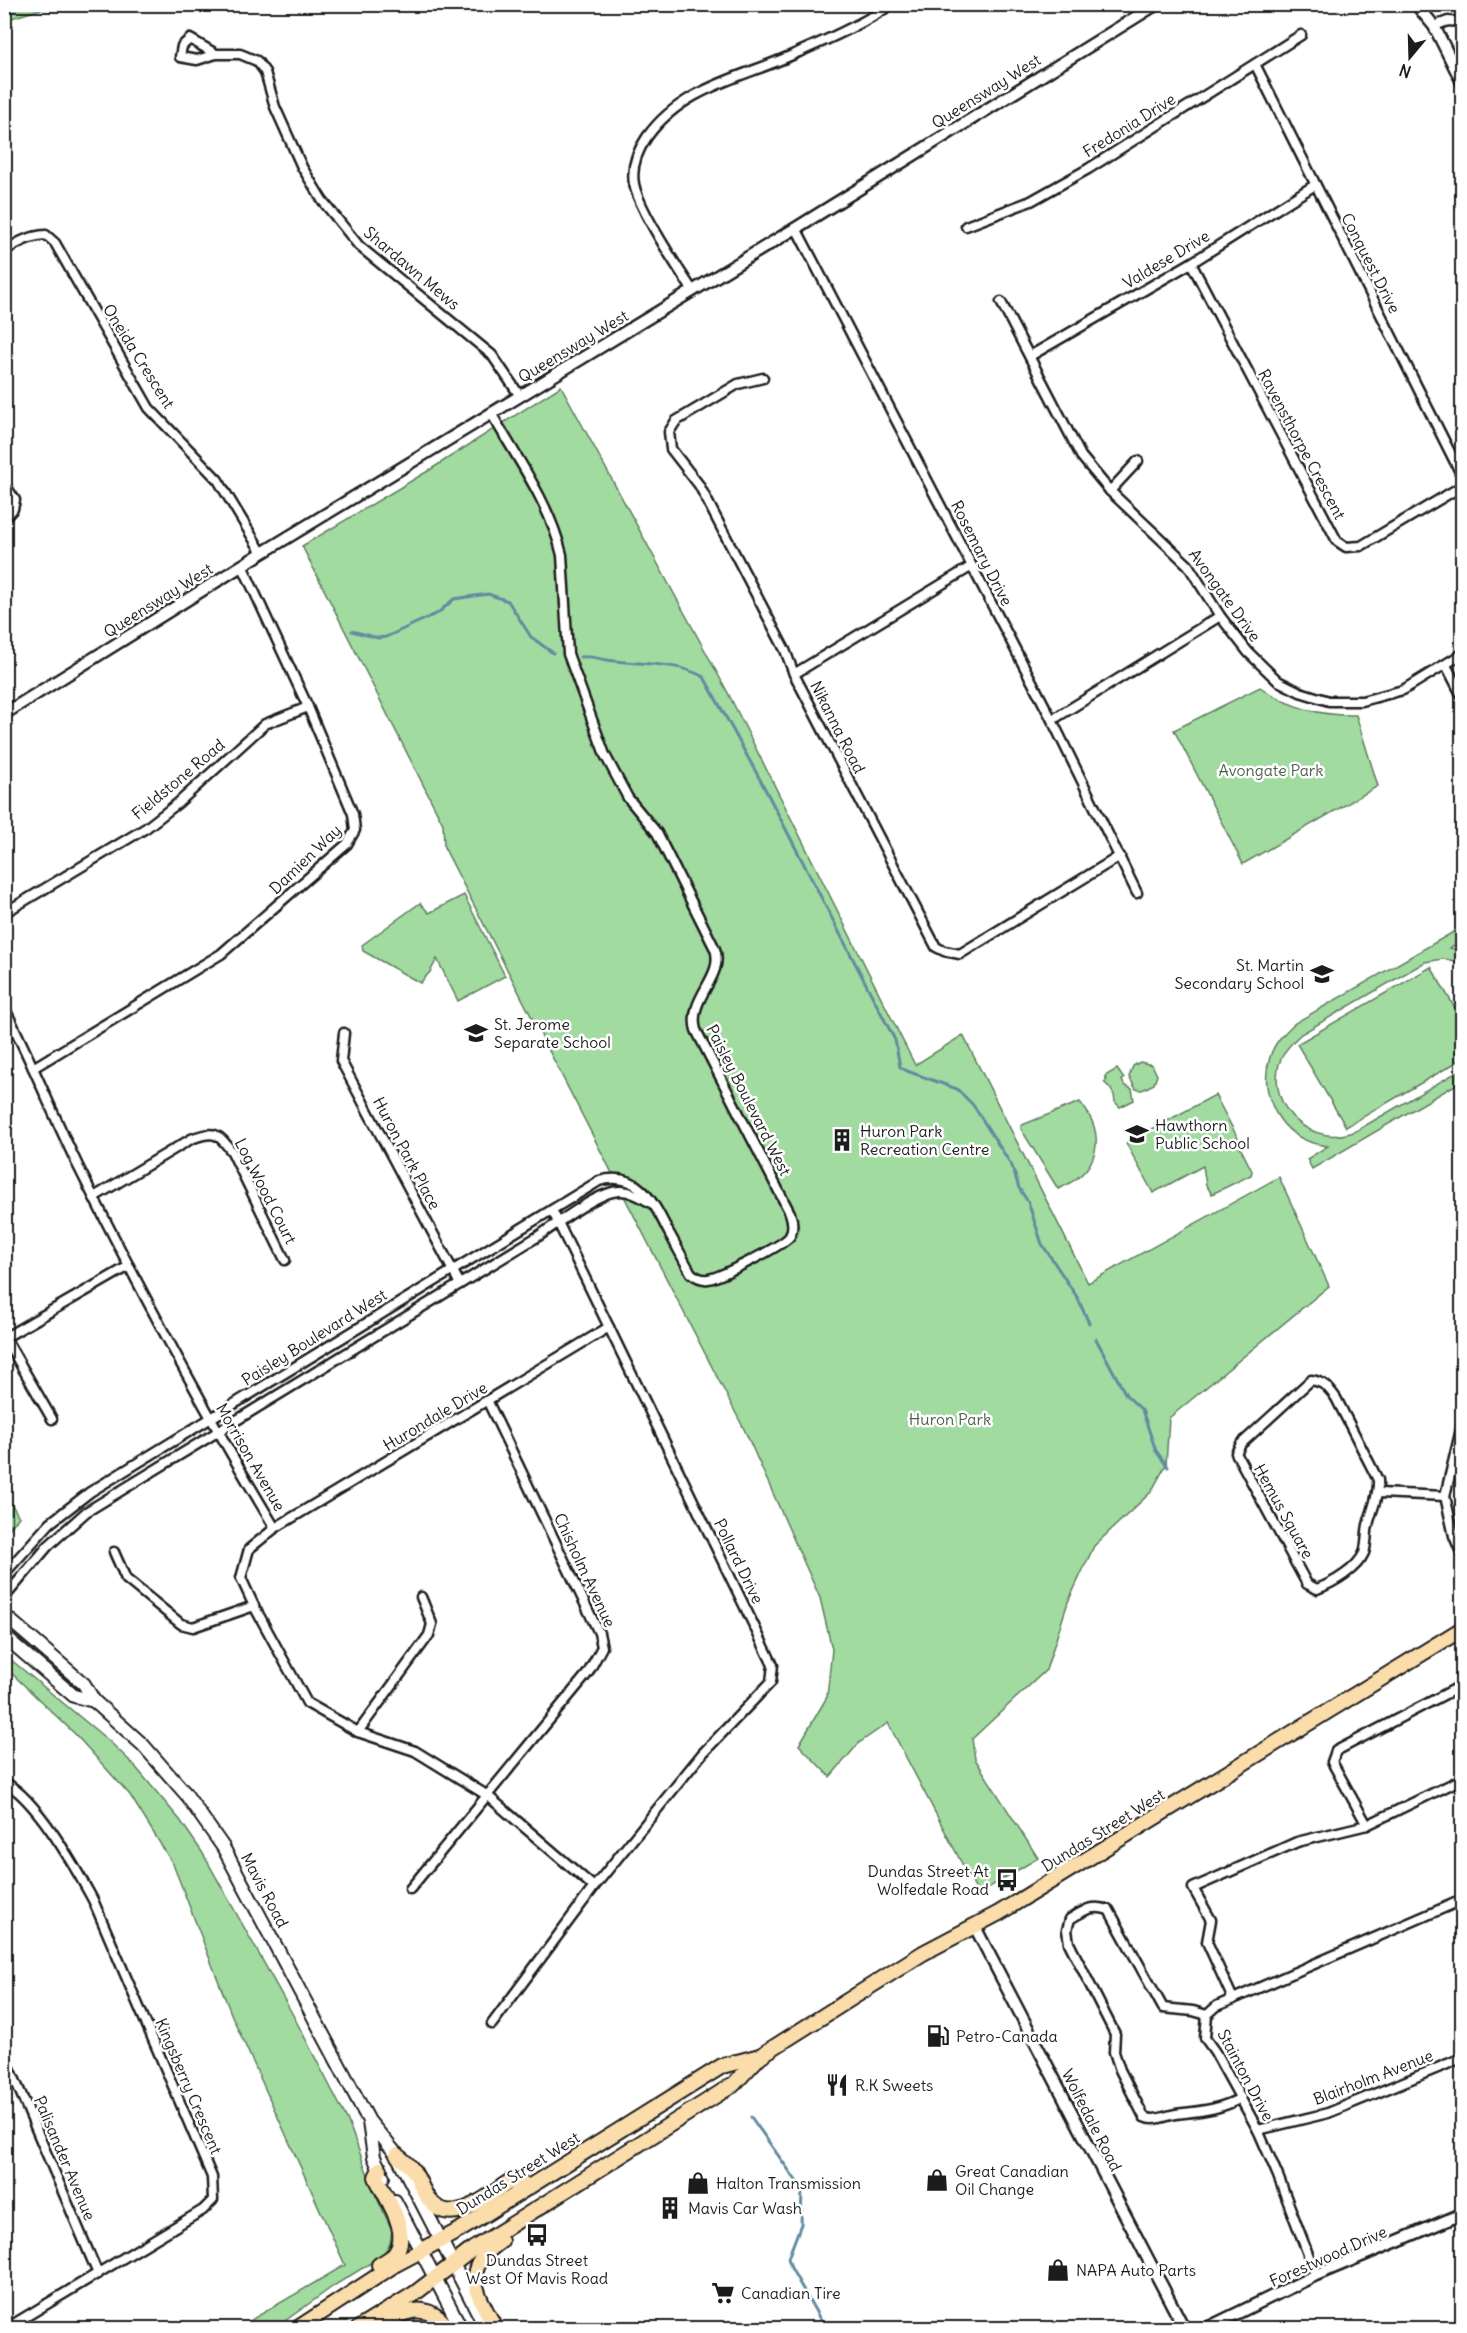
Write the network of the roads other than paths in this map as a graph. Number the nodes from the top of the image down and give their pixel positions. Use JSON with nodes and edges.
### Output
{"nodes":[{"id":1,"x":892,"y":4,"type":"edge"},
{"id":2,"x":1157,"y":4,"type":"edge"},
{"id":3,"x":1416,"y":4,"type":"edge"},
{"id":4,"x":1462,"y":22,"type":"edge"},
{"id":5,"x":1434,"y":26,"type":"junction"},
{"id":6,"x":1301,"y":35,"type":"dead end"},
{"id":7,"x":216,"y":54,"type":"dead end"},
{"id":8,"x":1255,"y":64,"type":"junction"},
{"id":9,"x":1462,"y":82,"type":"edge"},
{"id":10,"x":1315,"y":185,"type":"junction"},
{"id":11,"x":966,"y":226,"type":"dead end"},
{"id":12,"x":796,"y":228,"type":"junction"},
{"id":13,"x":4,"y":251,"type":"edge"},
{"id":14,"x":1191,"y":263,"type":"junction"},
{"id":15,"x":693,"y":291,"type":"junction"},
{"id":16,"x":1001,"y":302,"type":"dead end"},
{"id":17,"x":1030,"y":356,"type":"junction"},
{"id":18,"x":763,"y":378,"type":"dead end"},
{"id":19,"x":520,"y":396,"type":"junction"},
{"id":20,"x":491,"y":413,"type":"junction"},
{"id":21,"x":1138,"y":461,"type":"dead end"},
{"id":22,"x":1462,"y":476,"type":"edge"},
{"id":23,"x":4,"y":483,"type":"edge"},
{"id":24,"x":1462,"y":486,"type":"edge"},
{"id":25,"x":1110,"y":491,"type":"junction"},
{"id":26,"x":4,"y":519,"type":"edge"},
{"id":27,"x":262,"y":553,"type":"junction"},
{"id":28,"x":242,"y":565,"type":"junction"},
{"id":29,"x":972,"y":566,"type":"junction"},
{"id":30,"x":1220,"y":616,"type":"junction"},
{"id":31,"x":1462,"y":654,"type":"edge"},
{"id":32,"x":1446,"y":665,"type":"junction"},
{"id":33,"x":794,"y":674,"type":"junction"},
{"id":34,"x":1462,"y":696,"type":"edge"},
{"id":35,"x":308,"y":707,"type":"junction"},
{"id":36,"x":4,"y":714,"type":"edge"},
{"id":37,"x":1052,"y":720,"type":"junction"},
{"id":38,"x":1120,"y":856,"type":"junction"},
{"id":39,"x":1137,"y":893,"type":"dead end"},
{"id":40,"x":4,"y":913,"type":"edge"},
{"id":41,"x":4,"y":1007,"type":"edge"},
{"id":42,"x":344,"y":1033,"type":"dead end"},
{"id":43,"x":33,"y":1068,"type":"junction"},
{"id":44,"x":94,"y":1197,"type":"junction"},
{"id":45,"x":654,"y":1205,"type":"junction"},
{"id":46,"x":552,"y":1210,"type":"junction"},
{"id":47,"x":560,"y":1222,"type":"junction"},
{"id":48,"x":285,"y":1260,"type":"dead end"},
{"id":49,"x":129,"y":1266,"type":"junction"},
{"id":50,"x":452,"y":1270,"type":"junction"},
{"id":51,"x":460,"y":1284,"type":"junction"},
{"id":52,"x":609,"y":1328,"type":"junction"},
{"id":53,"x":5,"y":1337,"type":"edge"},
{"id":54,"x":488,"y":1402,"type":"junction"},
{"id":55,"x":210,"y":1418,"type":"junction"},
{"id":56,"x":52,"y":1419,"type":"dead end"},
{"id":57,"x":1462,"y":1425,"type":"edge"},
{"id":58,"x":217,"y":1432,"type":"junction"},
{"id":59,"x":1379,"y":1492,"type":"junction"},
{"id":60,"x":1445,"y":1496,"type":"junction"},
{"id":61,"x":275,"y":1528,"type":"junction"},
{"id":62,"x":114,"y":1552,"type":"dead end"},
{"id":63,"x":1462,"y":1555,"type":"edge"},
{"id":64,"x":4,"y":1574,"type":"edge"},
{"id":65,"x":422,"y":1597,"type":"dead end"},
{"id":66,"x":4,"y":1598,"type":"edge"},
{"id":67,"x":254,"y":1606,"type":"junction"},
{"id":68,"x":4,"y":1615,"type":"edge"},
{"id":69,"x":1462,"y":1629,"type":"edge"},
{"id":70,"x":4,"y":1636,"type":"edge"},
{"id":71,"x":1462,"y":1691,"type":"edge"},
{"id":72,"x":94,"y":1701,"type":"junction"},
{"id":73,"x":358,"y":1732,"type":"junction"},
{"id":74,"x":1462,"y":1779,"type":"edge"},
{"id":75,"x":4,"y":1782,"type":"edge"},
{"id":76,"x":488,"y":1796,"type":"junction"},
{"id":77,"x":1367,"y":1825,"type":"junction"},
{"id":78,"x":594,"y":1887,"type":"junction"},
{"id":79,"x":410,"y":1890,"type":"dead end"},
{"id":80,"x":1462,"y":1900,"type":"edge"},
{"id":81,"x":975,"y":1925,"type":"junction"},
{"id":82,"x":1233,"y":1999,"type":"junction"},
{"id":83,"x":1207,"y":2015,"type":"junction"},
{"id":84,"x":492,"y":2024,"type":"dead end"},
{"id":85,"x":4,"y":2054,"type":"edge"},
{"id":86,"x":760,"y":2056,"type":"junction"},
{"id":87,"x":1462,"y":2058,"type":"edge"},
{"id":88,"x":1240,"y":2098,"type":"junction"},
{"id":89,"x":369,"y":2121,"type":"junction"},
{"id":90,"x":1258,"y":2130,"type":"junction"},
{"id":91,"x":397,"y":2155,"type":"junction"},
{"id":92,"x":380,"y":2169,"type":"junction"},
{"id":93,"x":528,"y":2186,"type":"junction"},
{"id":94,"x":1462,"y":2214,"type":"edge"},
{"id":95,"x":514,"y":2223,"type":"junction"},
{"id":96,"x":440,"y":2240,"type":"junction"},
{"id":97,"x":421,"y":2251,"type":"junction"},
{"id":98,"x":453,"y":2264,"type":"junction"},
{"id":99,"x":98,"y":2274,"type":"junction"},
{"id":100,"x":1316,"y":2275,"type":"junction"},
{"id":101,"x":435,"y":2278,"type":"junction"},
{"id":102,"x":316,"y":2317,"type":"junction"},
{"id":103,"x":8,"y":2328,"type":"edge"},
{"id":104,"x":298,"y":2328,"type":"edge"},
{"id":105,"x":359,"y":2328,"type":"edge"},
{"id":106,"x":375,"y":2328,"type":"edge"},
{"id":107,"x":448,"y":2328,"type":"edge"},
{"id":108,"x":461,"y":2328,"type":"edge"},
{"id":109,"x":486,"y":2328,"type":"edge"},
{"id":110,"x":495,"y":2328,"type":"edge"},
{"id":111,"x":1184,"y":2328,"type":"edge"},
{"id":112,"x":1207,"y":2328,"type":"edge"}],
"edges":[{"from":1,"to":15,"type":"street"},
{"from":2,"to":12,"type":"street","name":"Queensway West"},
{"from":3,"to":5,"type":"street"},
{"from":4,"to":5,"type":"street"},
{"from":5,"to":9,"type":"street"},
{"from":6,"to":8,"type":"street","name":"Fredonia Drive"},
{"from":7,"to":19,"type":"street","name":"Shardawn Mews"},
{"from":8,"to":10,"type":"street","name":"Conquest Drive"},
{"from":8,"to":11,"type":"street","name":"Fredonia Drive"},
{"from":10,"to":14,"type":"street","name":"Valdese Drive"},
{"from":10,"to":22,"type":"street","name":"Conquest Drive"},
{"from":12,"to":15,"type":"street","name":"Queensway West"},
{"from":12,"to":29,"type":"street","name":"Rosemary Drive"},
{"from":13,"to":27,"type":"street","name":"Oneida Crescent"},
{"from":14,"to":17,"type":"street","name":"Valdese Drive"},
{"from":14,"to":24,"type":"street","name":"Ravensthorpe Crescent"},
{"from":15,"to":19,"type":"street","name":"Queensway West"},
{"from":16,"to":17,"type":"street","name":"Avongate Drive"},
{"from":17,"to":25,"type":"street","name":"Avongate Drive"},
{"from":18,"to":33,"type":"street","name":"Nikanna Road"},
{"from":19,"to":20,"type":"street","name":"Queensway West"},
{"from":20,"to":27,"type":"street","name":"Queensway West"},
{"from":20,"to":45,"type":"street","name":"Paisley Boulevard West"},
{"from":21,"to":25,"type":"street"},
{"from":23,"to":26,"type":"street"},
{"from":25,"to":30,"type":"street","name":"Avongate Drive"},
{"from":27,"to":28,"type":"street","name":"Queensway West"},
{"from":28,"to":35,"type":"street","name":"Damien Way"},
{"from":28,"to":36,"type":"street","name":"Queensway West"},
{"from":29,"to":33,"type":"street"},
{"from":29,"to":37,"type":"street","name":"Rosemary Drive"},
{"from":30,"to":32,"type":"street","name":"Avongate Drive"},
{"from":30,"to":37,"type":"street"},
{"from":31,"to":32,"type":"street","name":"Avongate Drive"},
{"from":32,"to":34,"type":"street"},
{"from":33,"to":38,"type":"street","name":"Nikanna Road"},
{"from":35,"to":40,"type":"street","name":"Fieldstone Road"},
{"from":35,"to":43,"type":"street","name":"Damien Way"},
{"from":37,"to":38,"type":"street","name":"Rosemary Drive"},
{"from":38,"to":39,"type":"street","name":"Rosemary Drive"},
{"from":41,"to":43,"type":"street","name":"Morrison Avenue"},
{"from":42,"to":50,"type":"street","name":"Huron Park Place"},
{"from":43,"to":44,"type":"street","name":"Morrison Avenue"},
{"from":44,"to":48,"type":"street","name":"Log Wood Court"},
{"from":44,"to":49,"type":"street","name":"Morrison Avenue"},
{"from":45,"to":46,"type":"street","name":"Paisley Boulevard West"},
{"from":45,"to":47,"type":"street","name":"Paisley Boulevard West"},
{"from":46,"to":47,"type":"street","name":"Pollard Drive"},
{"from":46,"to":50,"type":"street","name":"Paisley Boulevard West"},
{"from":47,"to":51,"type":"street","name":"Paisley Boulevard West"},
{"from":47,"to":52,"type":"street","name":"Pollard Drive"},
{"from":49,"to":53,"type":"street"},
{"from":49,"to":55,"type":"street","name":"Morrison Avenue"},
{"from":50,"to":51,"type":"street","name":"Huron Park Place"},
{"from":50,"to":55,"type":"street","name":"Paisley Boulevard West"},
{"from":51,"to":58,"type":"street","name":"Paisley Boulevard West"},
{"from":52,"to":54,"type":"street","name":"Hurondale Drive"},
{"from":52,"to":78,"type":"street","name":"Pollard Drive"},
{"from":53,"to":56,"type":"street"},
{"from":54,"to":61,"type":"street","name":"Hurondale Drive"},
{"from":54,"to":76,"type":"street","name":"Chisholm Avenue"},
{"from":55,"to":58,"type":"street","name":"Morrison Avenue"},
{"from":55,"to":64,"type":"street","name":"Paisley Boulevard West"},
{"from":57,"to":60,"type":"street"},
{"from":58,"to":61,"type":"street","name":"Morrison Avenue"},
{"from":58,"to":66,"type":"street","name":"Paisley Boulevard West"},
{"from":59,"to":59,"type":"street","name":"Hemus Square"},
{"from":59,"to":60,"type":"street"},
{"from":60,"to":63,"type":"street"},
{"from":61,"to":67,"type":"street","name":"Morrison Avenue"},
{"from":62,"to":67,"type":"street"},
{"from":65,"to":73,"type":"street"},
{"from":67,"to":73,"type":"street","name":"Morrison Avenue"},
{"from":68,"to":72,"type":"main road","name":"Mavis Road"},
{"from":69,"to":81,"type":"main road","name":"Dundas Street West"},
{"from":70,"to":72,"type":"main road","name":"Mavis Road"},
{"from":71,"to":77,"type":"street"},
{"from":72,"to":89,"type":"main road","name":"Mavis Road"},
{"from":73,"to":76,"type":"street","name":"Morrison Avenue"},
{"from":74,"to":77,"type":"street"},
{"from":75,"to":99,"type":"street","name":"Kingsberry Crescent"},
{"from":76,"to":78,"type":"street","name":"Morrison Avenue"},
{"from":76,"to":79,"type":"street"},
{"from":77,"to":82,"type":"street"},
{"from":78,"to":84,"type":"street","name":"Pollard Drive"},
{"from":80,"to":82,"type":"street","name":"Stainton Drive"},
{"from":81,"to":86,"type":"main road","name":"Dundas Street West"},
{"from":81,"to":111,"type":"street","name":"Wolfedale Road"},
{"from":82,"to":83,"type":"street","name":"Stainton Drive"},
{"from":83,"to":88,"type":"street","name":"Stainton Drive"},
{"from":83,"to":88,"type":"street"},
{"from":85,"to":99,"type":"street","name":"Palisander Avenue"},
{"from":86,"to":93,"type":"main road","name":"Dundas Street West"},
{"from":86,"to":95,"type":"main road","name":"Dundas Street West"},
{"from":87,"to":90,"type":"street","name":"Blairholm Avenue"},
{"from":88,"to":90,"type":"street","name":"Stainton Drive"},
{"from":89,"to":91,"type":"main road","name":"Mavis Road"},
{"from":89,"to":92,"type":"main road","name":"Mavis Road"},
{"from":90,"to":100,"type":"street","name":"Stainton Drive"},
{"from":91,"to":93,"type":"main road"},
{"from":91,"to":96,"type":"main road","name":"Mavis Road"},
{"from":92,"to":97,"type":"main road","name":"Mavis Road"},
{"from":92,"to":102,"type":"main road"},
{"from":93,"to":96,"type":"main road","name":"Dundas Street West"},
{"from":94,"to":100,"type":"street","name":"Forestwood Drive"},
{"from":95,"to":98,"type":"main road","name":"Dundas Street West"},
{"from":95,"to":110,"type":"main road"},
{"from":96,"to":97,"type":"main road","name":"Dundas Street West"},
{"from":96,"to":98,"type":"main road","name":"Mavis Road"},
{"from":97,"to":101,"type":"main road","name":"Mavis Road"},
{"from":97,"to":102,"type":"main road","name":"Dundas Street West"},
{"from":98,"to":101,"type":"main road","name":"Dundas Street West"},
{"from":98,"to":109,"type":"main road","name":"Mavis Road"},
{"from":99,"to":103,"type":"street","name":"Kingsberry Crescent"},
{"from":100,"to":112,"type":"street","name":"Forestwood Drive"},
{"from":101,"to":105,"type":"main road","name":"Dundas Street West"},
{"from":101,"to":108,"type":"main road","name":"Mavis Road"},
{"from":102,"to":104,"type":"main road","name":"Dundas Street West"},
{"from":106,"to":107,"type":"main road"}]}
